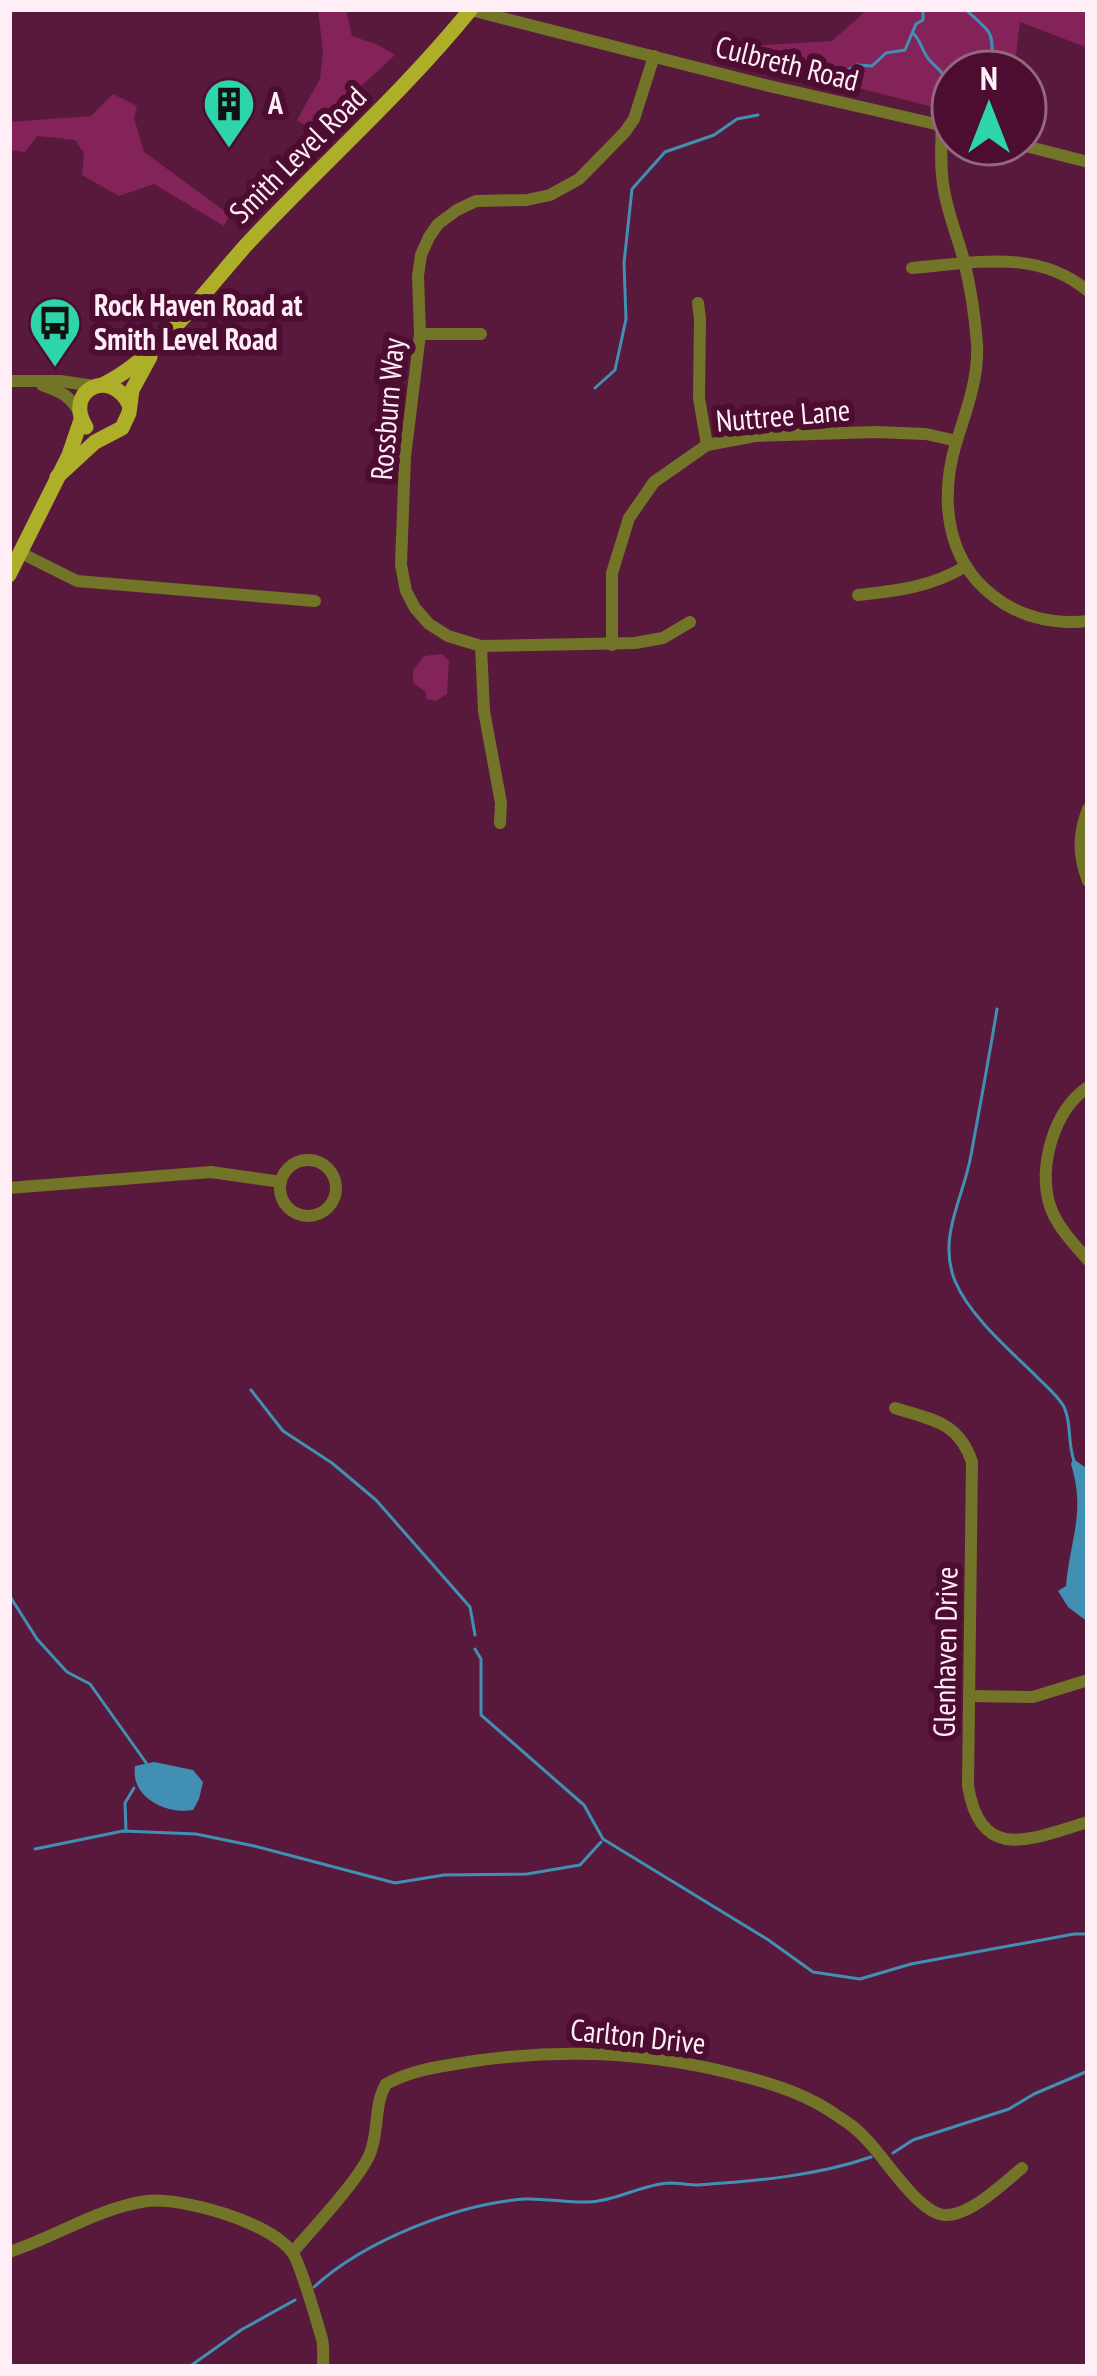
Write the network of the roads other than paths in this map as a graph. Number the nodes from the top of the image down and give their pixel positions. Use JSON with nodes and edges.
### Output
{"nodes":[{"id":1,"x":471,"y":9,"type":"edge"},
{"id":2,"x":654,"y":56,"type":"junction"},
{"id":3,"x":929,"y":122,"type":"edge"},
{"id":4,"x":1049,"y":152,"type":"edge"},
{"id":5,"x":1088,"y":162,"type":"edge"},
{"id":6,"x":945,"y":168,"type":"edge"},
{"id":7,"x":964,"y":264,"type":"junction"},
{"id":8,"x":912,"y":268,"type":"dead end"},
{"id":9,"x":1088,"y":291,"type":"edge"},
{"id":10,"x":698,"y":303,"type":"dead end"},
{"id":11,"x":420,"y":334,"type":"junction"},
{"id":12,"x":481,"y":334,"type":"dead end"},
{"id":13,"x":162,"y":339,"type":"junction"},
{"id":14,"x":9,"y":381,"type":"edge"},
{"id":15,"x":29,"y":381,"type":"junction"},
{"id":16,"x":100,"y":385,"type":"junction"},
{"id":17,"x":129,"y":404,"type":"junction"},
{"id":18,"x":80,"y":416,"type":"junction"},
{"id":19,"x":107,"y":435,"type":"junction"},
{"id":20,"x":957,"y":441,"type":"junction"},
{"id":21,"x":707,"y":446,"type":"junction"},
{"id":22,"x":57,"y":477,"type":"junction"},
{"id":23,"x":21,"y":553,"type":"junction"},
{"id":24,"x":966,"y":566,"type":"junction"},
{"id":25,"x":9,"y":575,"type":"edge"},
{"id":26,"x":858,"y":595,"type":"dead end"},
{"id":27,"x":314,"y":601,"type":"dead end"},
{"id":28,"x":1088,"y":621,"type":"edge"},
{"id":29,"x":690,"y":622,"type":"dead end"},
{"id":30,"x":611,"y":645,"type":"junction"},
{"id":31,"x":481,"y":646,"type":"junction"},
{"id":32,"x":1088,"y":809,"type":"edge"},
{"id":33,"x":500,"y":823,"type":"dead end"},
{"id":34,"x":1088,"y":881,"type":"edge"},
{"id":35,"x":1088,"y":1088,"type":"edge"},
{"id":36,"x":281,"y":1182,"type":"junction"},
{"id":37,"x":9,"y":1188,"type":"edge"},
{"id":38,"x":1088,"y":1260,"type":"edge"},
{"id":39,"x":895,"y":1408,"type":"dead end"},
{"id":40,"x":1088,"y":1680,"type":"edge"},
{"id":41,"x":969,"y":1696,"type":"junction"},
{"id":42,"x":1088,"y":1822,"type":"edge"},
{"id":43,"x":1022,"y":2168,"type":"dead end"},
{"id":44,"x":9,"y":2252,"type":"edge"},
{"id":45,"x":293,"y":2252,"type":"junction"},
{"id":46,"x":325,"y":2367,"type":"edge"}],
"edges":[{"from":1,"to":2,"type":"street","name":"Culbreth Road"},
{"from":1,"to":13,"type":"main road","name":"Smith Level Road"},
{"from":2,"to":3,"type":"street","name":"Culbreth Road"},
{"from":2,"to":11,"type":"street","name":"Rossburn Way"},
{"from":4,"to":5,"type":"street"},
{"from":6,"to":7,"type":"street"},
{"from":7,"to":8,"type":"street"},
{"from":7,"to":9,"type":"street"},
{"from":7,"to":20,"type":"street"},
{"from":10,"to":21,"type":"street"},
{"from":11,"to":12,"type":"street"},
{"from":11,"to":31,"type":"street","name":"Rossburn Way"},
{"from":13,"to":16,"type":"main road","name":"Smith Level Road"},
{"from":13,"to":17,"type":"main road","name":"Smith Level Road"},
{"from":14,"to":15,"type":"street"},
{"from":15,"to":16,"type":"street"},
{"from":15,"to":18,"type":"street"},
{"from":16,"to":17,"type":"main road"},
{"from":16,"to":18,"type":"main road"},
{"from":17,"to":19,"type":"main road"},
{"from":18,"to":19,"type":"main road"},
{"from":18,"to":22,"type":"main road"},
{"from":19,"to":22,"type":"main road"},
{"from":20,"to":21,"type":"street","name":"Nuttree Lane"},
{"from":20,"to":24,"type":"street"},
{"from":21,"to":30,"type":"street","name":"Nuttree Lane"},
{"from":22,"to":23,"type":"main road"},
{"from":23,"to":25,"type":"main road"},
{"from":23,"to":27,"type":"street"},
{"from":24,"to":26,"type":"street"},
{"from":24,"to":28,"type":"street"},
{"from":29,"to":30,"type":"street","name":"Rossburn Way"},
{"from":30,"to":31,"type":"street","name":"Rossburn Way"},
{"from":31,"to":33,"type":"street"},
{"from":32,"to":34,"type":"street"},
{"from":35,"to":38,"type":"street"},
{"from":36,"to":36,"type":"street"},
{"from":36,"to":37,"type":"street"},
{"from":39,"to":41,"type":"street","name":"Glenhaven Drive"},
{"from":40,"to":41,"type":"street"},
{"from":41,"to":42,"type":"street","name":"Glenhaven Drive"},
{"from":43,"to":45,"type":"street","name":"Carlton Drive"},
{"from":44,"to":45,"type":"street"},
{"from":45,"to":46,"type":"street"}]}
